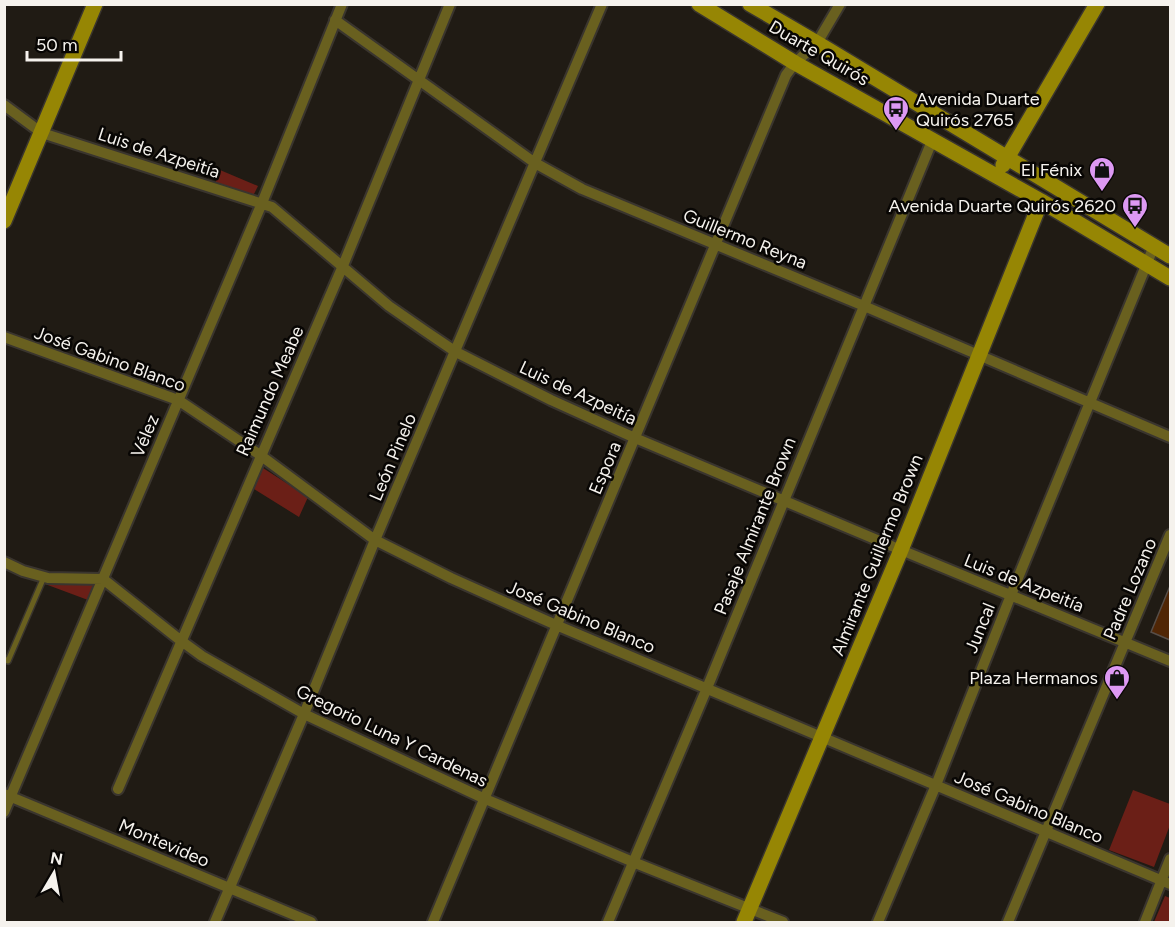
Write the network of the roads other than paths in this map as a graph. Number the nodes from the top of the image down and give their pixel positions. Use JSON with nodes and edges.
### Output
{"nodes":[{"id":1,"x":95,"y":4,"type":"edge"},
{"id":2,"x":342,"y":4,"type":"edge"},
{"id":3,"x":450,"y":4,"type":"edge"},
{"id":4,"x":602,"y":4,"type":"edge"},
{"id":5,"x":699,"y":4,"type":"edge"},
{"id":6,"x":750,"y":4,"type":"edge"},
{"id":7,"x":840,"y":4,"type":"edge"},
{"id":8,"x":1097,"y":4,"type":"edge"},
{"id":9,"x":335,"y":20,"type":"junction"},
{"id":10,"x":817,"y":43,"type":"junction"},
{"id":11,"x":795,"y":63,"type":"junction"},
{"id":12,"x":419,"y":80,"type":"junction"},
{"id":13,"x":4,"y":105,"type":"edge"},
{"id":14,"x":42,"y":133,"type":"junction"},
{"id":15,"x":932,"y":141,"type":"junction"},
{"id":16,"x":1007,"y":158,"type":"junction"},
{"id":17,"x":535,"y":163,"type":"junction"},
{"id":18,"x":996,"y":176,"type":"junction"},
{"id":19,"x":1041,"y":201,"type":"junction"},
{"id":20,"x":262,"y":203,"type":"junction"},
{"id":21,"x":4,"y":220,"type":"edge"},
{"id":22,"x":716,"y":244,"type":"junction"},
{"id":23,"x":1154,"y":246,"type":"junction"},
{"id":24,"x":1170,"y":256,"type":"edge"},
{"id":25,"x":1146,"y":263,"type":"junction"},
{"id":26,"x":342,"y":268,"type":"junction"},
{"id":27,"x":1170,"y":278,"type":"edge"},
{"id":28,"x":864,"y":306,"type":"junction"},
{"id":29,"x":4,"y":337,"type":"edge"},
{"id":30,"x":456,"y":352,"type":"junction"},
{"id":31,"x":979,"y":356,"type":"junction"},
{"id":32,"x":178,"y":400,"type":"junction"},
{"id":33,"x":1090,"y":403,"type":"junction"},
{"id":34,"x":1170,"y":437,"type":"edge"},
{"id":35,"x":635,"y":438,"type":"junction"},
{"id":36,"x":260,"y":455,"type":"junction"},
{"id":37,"x":783,"y":501,"type":"junction"},
{"id":38,"x":1170,"y":535,"type":"edge"},
{"id":39,"x":375,"y":540,"type":"junction"},
{"id":40,"x":900,"y":550,"type":"junction"},
{"id":41,"x":4,"y":562,"type":"edge"},
{"id":42,"x":44,"y":577,"type":"junction"},
{"id":43,"x":103,"y":579,"type":"junction"},
{"id":44,"x":1011,"y":595,"type":"junction"},
{"id":45,"x":556,"y":625,"type":"junction"},
{"id":46,"x":180,"y":640,"type":"junction"},
{"id":47,"x":1125,"y":642,"type":"junction"},
{"id":48,"x":4,"y":659,"type":"edge"},
{"id":49,"x":1170,"y":661,"type":"edge"},
{"id":50,"x":706,"y":688,"type":"junction"},
{"id":51,"x":304,"y":714,"type":"junction"},
{"id":52,"x":822,"y":736,"type":"junction"},
{"id":53,"x":936,"y":785,"type":"junction"},
{"id":54,"x":117,"y":789,"type":"dead end"},
{"id":55,"x":8,"y":796,"type":"edge"},
{"id":56,"x":483,"y":798,"type":"junction"},
{"id":57,"x":4,"y":812,"type":"edge"},
{"id":58,"x":1046,"y":832,"type":"junction"},
{"id":59,"x":1170,"y":859,"type":"edge"},
{"id":60,"x":633,"y":862,"type":"junction"},
{"id":61,"x":1166,"y":882,"type":"edge"},
{"id":62,"x":230,"y":888,"type":"junction"},
{"id":63,"x":747,"y":916,"type":"edge"},
{"id":64,"x":215,"y":922,"type":"edge"},
{"id":65,"x":311,"y":922,"type":"edge"},
{"id":66,"x":433,"y":922,"type":"edge"},
{"id":67,"x":608,"y":922,"type":"edge"},
{"id":68,"x":783,"y":922,"type":"edge"},
{"id":69,"x":878,"y":922,"type":"edge"},
{"id":70,"x":1008,"y":922,"type":"edge"},
{"id":71,"x":1144,"y":922,"type":"edge"}],
"edges":[{"from":1,"to":14,"type":"main road"},
{"from":2,"to":9,"type":"street","name":"Vélez"},
{"from":3,"to":12,"type":"street","name":"Raimundo Meabe"},
{"from":4,"to":17,"type":"street","name":"León Pinelo"},
{"from":5,"to":11,"type":"main road","name":"Duarte Quirós"},
{"from":6,"to":10,"type":"main road","name":"Duarte Quirós"},
{"from":7,"to":10,"type":"street","name":"Espora"},
{"from":8,"to":16,"type":"main road"},
{"from":9,"to":12,"type":"street","name":"Guillermo Reyna"},
{"from":9,"to":20,"type":"street","name":"Vélez"},
{"from":10,"to":11,"type":"street","name":"Espora"},
{"from":10,"to":16,"type":"main road","name":"Duarte Quirós"},
{"from":11,"to":15,"type":"main road","name":"Duarte Quirós"},
{"from":11,"to":22,"type":"street","name":"Espora"},
{"from":12,"to":17,"type":"street","name":"Guillermo Reyna"},
{"from":12,"to":26,"type":"street","name":"Raimundo Meabe"},
{"from":13,"to":14,"type":"street","name":"Luis de Azpeitía"},
{"from":14,"to":20,"type":"street","name":"Luis de Azpeitía"},
{"from":14,"to":21,"type":"main road"},
{"from":15,"to":18,"type":"main road","name":"Duarte Quirós"},
{"from":15,"to":28,"type":"street","name":"Pasaje Almirante Brown"},
{"from":16,"to":18,"type":"main road"},
{"from":16,"to":23,"type":"main road","name":"Duarte Quirós"},
{"from":17,"to":22,"type":"street","name":"Guillermo Reyna"},
{"from":17,"to":30,"type":"street","name":"León Pinelo"},
{"from":18,"to":19,"type":"main road","name":"Duarte Quirós"},
{"from":19,"to":25,"type":"main road","name":"Duarte Quirós"},
{"from":19,"to":31,"type":"main road","name":"Almirante Guillermo Brown"},
{"from":20,"to":26,"type":"street","name":"Luis de Azpeitía"},
{"from":20,"to":32,"type":"street","name":"Vélez"},
{"from":22,"to":28,"type":"street","name":"Guillermo Reyna"},
{"from":22,"to":35,"type":"street","name":"Espora"},
{"from":23,"to":24,"type":"main road","name":"Duarte Quirós"},
{"from":23,"to":25,"type":"street","name":"Juncal"},
{"from":25,"to":27,"type":"main road","name":"Duarte Quirós"},
{"from":25,"to":33,"type":"street","name":"Juncal"},
{"from":26,"to":30,"type":"street","name":"Luis de Azpeitía"},
{"from":26,"to":36,"type":"street","name":"Raimundo Meabe"},
{"from":28,"to":31,"type":"street","name":"Guillermo Reyna"},
{"from":28,"to":37,"type":"street","name":"Pasaje Almirante Brown"},
{"from":29,"to":32,"type":"street","name":"José Gabino Blanco"},
{"from":30,"to":35,"type":"street","name":"Luis de Azpeitía"},
{"from":30,"to":39,"type":"street","name":"León Pinelo"},
{"from":31,"to":33,"type":"street","name":"Guillermo Reyna"},
{"from":31,"to":40,"type":"main road","name":"Almirante Guillermo Brown"},
{"from":32,"to":36,"type":"street","name":"José Gabino Blanco"},
{"from":32,"to":43,"type":"street","name":"Vélez"},
{"from":33,"to":34,"type":"street","name":"Guillermo Reyna"},
{"from":33,"to":44,"type":"street","name":"Juncal"},
{"from":35,"to":37,"type":"street","name":"Luis de Azpeitía"},
{"from":35,"to":45,"type":"street","name":"Espora"},
{"from":36,"to":39,"type":"street","name":"José Gabino Blanco"},
{"from":36,"to":46,"type":"street","name":"Raimundo Meabe"},
{"from":37,"to":40,"type":"street","name":"Luis de Azpeitía"},
{"from":37,"to":50,"type":"street","name":"Pasaje Almirante Brown"},
{"from":38,"to":47,"type":"street","name":"Padre Lozano"},
{"from":39,"to":45,"type":"street","name":"José Gabino Blanco"},
{"from":39,"to":51,"type":"street","name":"León Pinelo"},
{"from":40,"to":44,"type":"street","name":"Luis de Azpeitía"},
{"from":40,"to":52,"type":"main road","name":"Almirante Guillermo Brown"},
{"from":41,"to":42,"type":"street"},
{"from":42,"to":43,"type":"street"},
{"from":42,"to":48,"type":"lane"},
{"from":43,"to":46,"type":"street","name":"Gregorio Luna Y Cardenas"},
{"from":43,"to":55,"type":"street","name":"Vélez"},
{"from":44,"to":47,"type":"street","name":"Luis de Azpeitía"},
{"from":44,"to":53,"type":"street","name":"Juncal"},
{"from":45,"to":50,"type":"street","name":"José Gabino Blanco"},
{"from":45,"to":56,"type":"street","name":"Espora"},
{"from":46,"to":51,"type":"street","name":"Gregorio Luna Y Cardenas"},
{"from":46,"to":54,"type":"street","name":"Raimundo Meabe"},
{"from":47,"to":49,"type":"street","name":"Luis de Azpeitía"},
{"from":47,"to":58,"type":"street","name":"Padre Lozano"},
{"from":50,"to":52,"type":"street","name":"José Gabino Blanco"},
{"from":50,"to":60,"type":"street","name":"Pasaje Almirante Brown"},
{"from":51,"to":56,"type":"street","name":"Gregorio Luna Y Cardenas"},
{"from":51,"to":62,"type":"street","name":"León Pinelo"},
{"from":52,"to":53,"type":"street","name":"José Gabino Blanco"},
{"from":52,"to":63,"type":"main road","name":"Almirante Guillermo Brown"},
{"from":53,"to":58,"type":"street","name":"José Gabino Blanco"},
{"from":53,"to":69,"type":"street","name":"Juncal"},
{"from":55,"to":57,"type":"street","name":"Vélez"},
{"from":55,"to":62,"type":"street","name":"Montevideo"},
{"from":56,"to":60,"type":"street","name":"Gregorio Luna Y Cardenas"},
{"from":56,"to":66,"type":"street","name":"Espora"},
{"from":58,"to":61,"type":"street","name":"José Gabino Blanco"},
{"from":58,"to":70,"type":"street","name":"Padre Lozano"},
{"from":59,"to":61,"type":"street"},
{"from":60,"to":63,"type":"street","name":"Gregorio Luna Y Cardenas"},
{"from":60,"to":67,"type":"street","name":"Pasaje Almirante Brown"},
{"from":61,"to":71,"type":"street"},
{"from":62,"to":64,"type":"street","name":"León Pinelo"},
{"from":62,"to":65,"type":"street","name":"Montevideo"},
{"from":63,"to":68,"type":"street","name":"Gregorio Luna Y Cardenas"}]}
